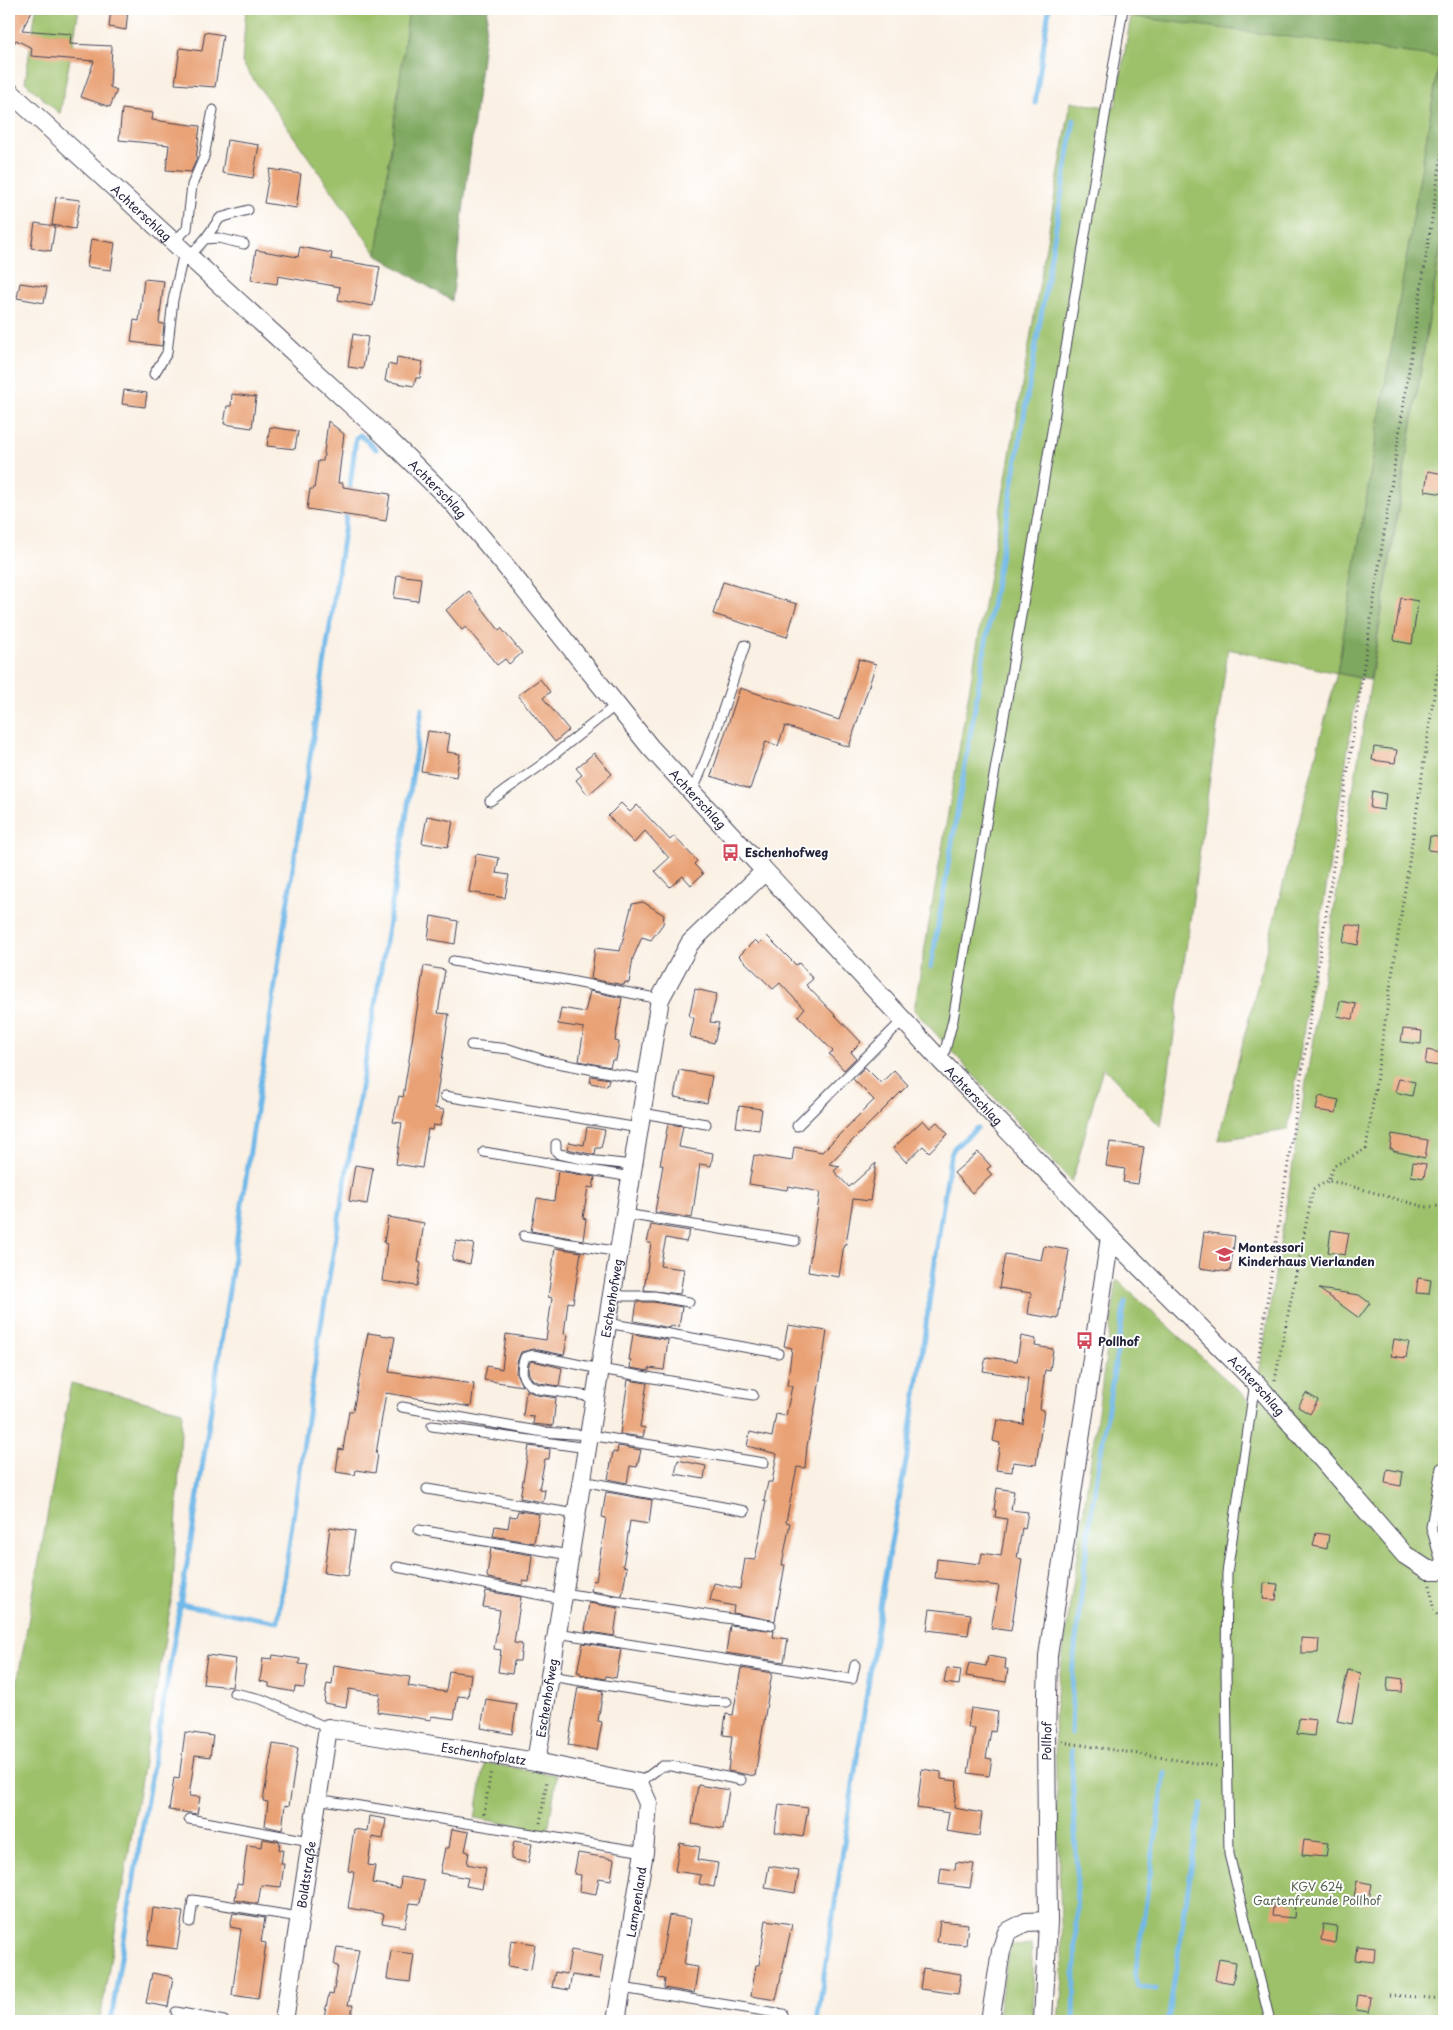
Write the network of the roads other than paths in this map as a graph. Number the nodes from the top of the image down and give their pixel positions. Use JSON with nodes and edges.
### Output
{"nodes":[{"id":1,"x":1123,"y":9,"type":"edge"},
{"id":2,"x":9,"y":91,"type":"edge"},
{"id":3,"x":213,"y":110,"type":"dead end"},
{"id":4,"x":248,"y":210,"type":"dead end"},
{"id":5,"x":205,"y":239,"type":"junction"},
{"id":6,"x":244,"y":244,"type":"dead end"},
{"id":7,"x":182,"y":250,"type":"junction"},
{"id":8,"x":154,"y":374,"type":"dead end"},
{"id":9,"x":745,"y":645,"type":"dead end"},
{"id":10,"x":616,"y":706,"type":"junction"},
{"id":11,"x":692,"y":793,"type":"junction"},
{"id":12,"x":490,"y":801,"type":"dead end"},
{"id":13,"x":764,"y":872,"type":"junction"},
{"id":14,"x":453,"y":961,"type":"dead end"},
{"id":15,"x":660,"y":999,"type":"junction"},
{"id":16,"x":903,"y":1020,"type":"junction"},
{"id":17,"x":471,"y":1045,"type":"dead end"},
{"id":18,"x":942,"y":1062,"type":"junction"},
{"id":19,"x":647,"y":1080,"type":"junction"},
{"id":20,"x":445,"y":1096,"type":"dead end"},
{"id":21,"x":640,"y":1120,"type":"junction"},
{"id":22,"x":706,"y":1124,"type":"dead end"},
{"id":23,"x":797,"y":1126,"type":"dead end"},
{"id":24,"x":556,"y":1144,"type":"dead end"},
{"id":25,"x":484,"y":1152,"type":"dead end"},
{"id":26,"x":632,"y":1171,"type":"junction"},
{"id":27,"x":625,"y":1214,"type":"junction"},
{"id":28,"x":524,"y":1236,"type":"dead end"},
{"id":29,"x":1110,"y":1237,"type":"junction"},
{"id":30,"x":795,"y":1242,"type":"dead end"},
{"id":31,"x":619,"y":1252,"type":"junction"},
{"id":32,"x":612,"y":1294,"type":"junction"},
{"id":33,"x":690,"y":1302,"type":"dead end"},
{"id":34,"x":607,"y":1323,"type":"junction"},
{"id":35,"x":778,"y":1353,"type":"dead end"},
{"id":36,"x":600,"y":1368,"type":"junction"},
{"id":37,"x":1255,"y":1382,"type":"junction"},
{"id":38,"x":753,"y":1395,"type":"dead end"},
{"id":39,"x":595,"y":1397,"type":"junction"},
{"id":40,"x":402,"y":1407,"type":"dead end"},
{"id":41,"x":432,"y":1426,"type":"dead end"},
{"id":42,"x":588,"y":1442,"type":"junction"},
{"id":43,"x":764,"y":1463,"type":"dead end"},
{"id":44,"x":1440,"y":1468,"type":"dead end"},
{"id":45,"x":582,"y":1481,"type":"junction"},
{"id":46,"x":427,"y":1489,"type":"dead end"},
{"id":47,"x":745,"y":1511,"type":"dead end"},
{"id":48,"x":576,"y":1514,"type":"junction"},
{"id":49,"x":419,"y":1530,"type":"dead end"},
{"id":50,"x":570,"y":1555,"type":"junction"},
{"id":51,"x":397,"y":1567,"type":"dead end"},
{"id":52,"x":1438,"y":1570,"type":"edge"},
{"id":53,"x":563,"y":1596,"type":"junction"},
{"id":54,"x":771,"y":1625,"type":"dead end"},
{"id":55,"x":557,"y":1633,"type":"junction"},
{"id":56,"x":854,"y":1666,"type":"dead end"},
{"id":57,"x":550,"y":1676,"type":"junction"},
{"id":58,"x":234,"y":1693,"type":"dead end"},
{"id":59,"x":728,"y":1702,"type":"dead end"},
{"id":60,"x":328,"y":1728,"type":"junction"},
{"id":61,"x":543,"y":1764,"type":"junction"},
{"id":62,"x":741,"y":1780,"type":"dead end"},
{"id":63,"x":639,"y":1783,"type":"junction"},
{"id":64,"x":317,"y":1799,"type":"junction"},
{"id":65,"x":189,"y":1820,"type":"dead end"},
{"id":66,"x":310,"y":1841,"type":"junction"},
{"id":67,"x":644,"y":1852,"type":"junction"},
{"id":68,"x":300,"y":1917,"type":"junction"},
{"id":69,"x":1048,"y":1921,"type":"junction"},
{"id":70,"x":190,"y":1922,"type":"dead end"},
{"id":71,"x":622,"y":1988,"type":"junction"},
{"id":72,"x":176,"y":2012,"type":"dead end"},
{"id":73,"x":783,"y":2014,"type":"dead end"},
{"id":74,"x":224,"y":2021,"type":"edge"},
{"id":75,"x":284,"y":2021,"type":"edge"},
{"id":76,"x":616,"y":2021,"type":"edge"},
{"id":77,"x":990,"y":2021,"type":"edge"},
{"id":78,"x":1043,"y":2021,"type":"edge"},
{"id":79,"x":1270,"y":2021,"type":"edge"}],
"edges":[{"from":1,"to":18,"type":"lane"},
{"from":2,"to":7,"type":"street","name":"Achterschlag"},
{"from":3,"to":7,"type":"lane"},
{"from":4,"to":5,"type":"lane"},
{"from":5,"to":6,"type":"lane"},
{"from":5,"to":7,"type":"lane"},
{"from":7,"to":8,"type":"lane"},
{"from":7,"to":10,"type":"street","name":"Achterschlag"},
{"from":9,"to":11,"type":"lane"},
{"from":10,"to":11,"type":"street","name":"Achterschlag"},
{"from":10,"to":12,"type":"lane"},
{"from":11,"to":13,"type":"street","name":"Achterschlag"},
{"from":13,"to":15,"type":"street","name":"Eschenhofweg"},
{"from":13,"to":16,"type":"street","name":"Achterschlag"},
{"from":14,"to":15,"type":"lane"},
{"from":15,"to":19,"type":"street","name":"Eschenhofweg"},
{"from":16,"to":18,"type":"street","name":"Achterschlag"},
{"from":16,"to":23,"type":"lane"},
{"from":17,"to":19,"type":"lane"},
{"from":18,"to":29,"type":"street","name":"Achterschlag"},
{"from":19,"to":21,"type":"street","name":"Eschenhofweg"},
{"from":20,"to":21,"type":"lane"},
{"from":21,"to":22,"type":"lane"},
{"from":21,"to":26,"type":"street","name":"Eschenhofweg"},
{"from":24,"to":26,"type":"lane"},
{"from":25,"to":26,"type":"lane"},
{"from":26,"to":27,"type":"street","name":"Eschenhofweg"},
{"from":27,"to":30,"type":"lane"},
{"from":27,"to":31,"type":"street","name":"Eschenhofweg"},
{"from":28,"to":31,"type":"lane"},
{"from":29,"to":37,"type":"street","name":"Achterschlag"},
{"from":29,"to":69,"type":"street","name":"Pollhof"},
{"from":31,"to":32,"type":"street","name":"Eschenhofweg"},
{"from":32,"to":33,"type":"lane"},
{"from":32,"to":34,"type":"street","name":"Eschenhofweg"},
{"from":34,"to":35,"type":"lane"},
{"from":34,"to":36,"type":"street","name":"Eschenhofweg"},
{"from":36,"to":38,"type":"lane"},
{"from":36,"to":39,"type":"street","name":"Eschenhofweg"},
{"from":36,"to":39,"type":"lane"},
{"from":37,"to":52,"type":"street","name":"Achterschlag"},
{"from":37,"to":79,"type":"lane"},
{"from":39,"to":42,"type":"street","name":"Eschenhofweg"},
{"from":40,"to":42,"type":"lane"},
{"from":41,"to":42,"type":"lane"},
{"from":42,"to":43,"type":"lane"},
{"from":42,"to":45,"type":"street","name":"Eschenhofweg"},
{"from":44,"to":52,"type":"lane"},
{"from":45,"to":47,"type":"lane"},
{"from":45,"to":48,"type":"street","name":"Eschenhofweg"},
{"from":46,"to":48,"type":"lane"},
{"from":48,"to":50,"type":"street","name":"Eschenhofweg"},
{"from":49,"to":50,"type":"lane"},
{"from":50,"to":53,"type":"street","name":"Eschenhofweg"},
{"from":51,"to":53,"type":"lane"},
{"from":53,"to":54,"type":"lane"},
{"from":53,"to":55,"type":"street","name":"Eschenhofweg"},
{"from":55,"to":56,"type":"lane"},
{"from":55,"to":57,"type":"street","name":"Eschenhofweg"},
{"from":57,"to":59,"type":"lane"},
{"from":57,"to":61,"type":"street","name":"Eschenhofweg"},
{"from":58,"to":60,"type":"lane"},
{"from":60,"to":61,"type":"street","name":"Eschenhofplatz"},
{"from":60,"to":64,"type":"street","name":"Boldtstraße"},
{"from":61,"to":63,"type":"street","name":"Eschenhofplatz"},
{"from":62,"to":63,"type":"lane"},
{"from":63,"to":67,"type":"street","name":"Lampenland"},
{"from":64,"to":66,"type":"street","name":"Boldtstraße"},
{"from":64,"to":67,"type":"lane"},
{"from":65,"to":66,"type":"lane"},
{"from":66,"to":68,"type":"street","name":"Boldtstraße"},
{"from":67,"to":71,"type":"street","name":"Lampenland"},
{"from":68,"to":70,"type":"lane"},
{"from":68,"to":75,"type":"street","name":"Boldtstraße"},
{"from":69,"to":77,"type":"street"},
{"from":69,"to":78,"type":"street","name":"Pollhof"},
{"from":71,"to":73,"type":"lane"},
{"from":71,"to":76,"type":"street","name":"Lampenland"},
{"from":72,"to":74,"type":"lane"}]}
